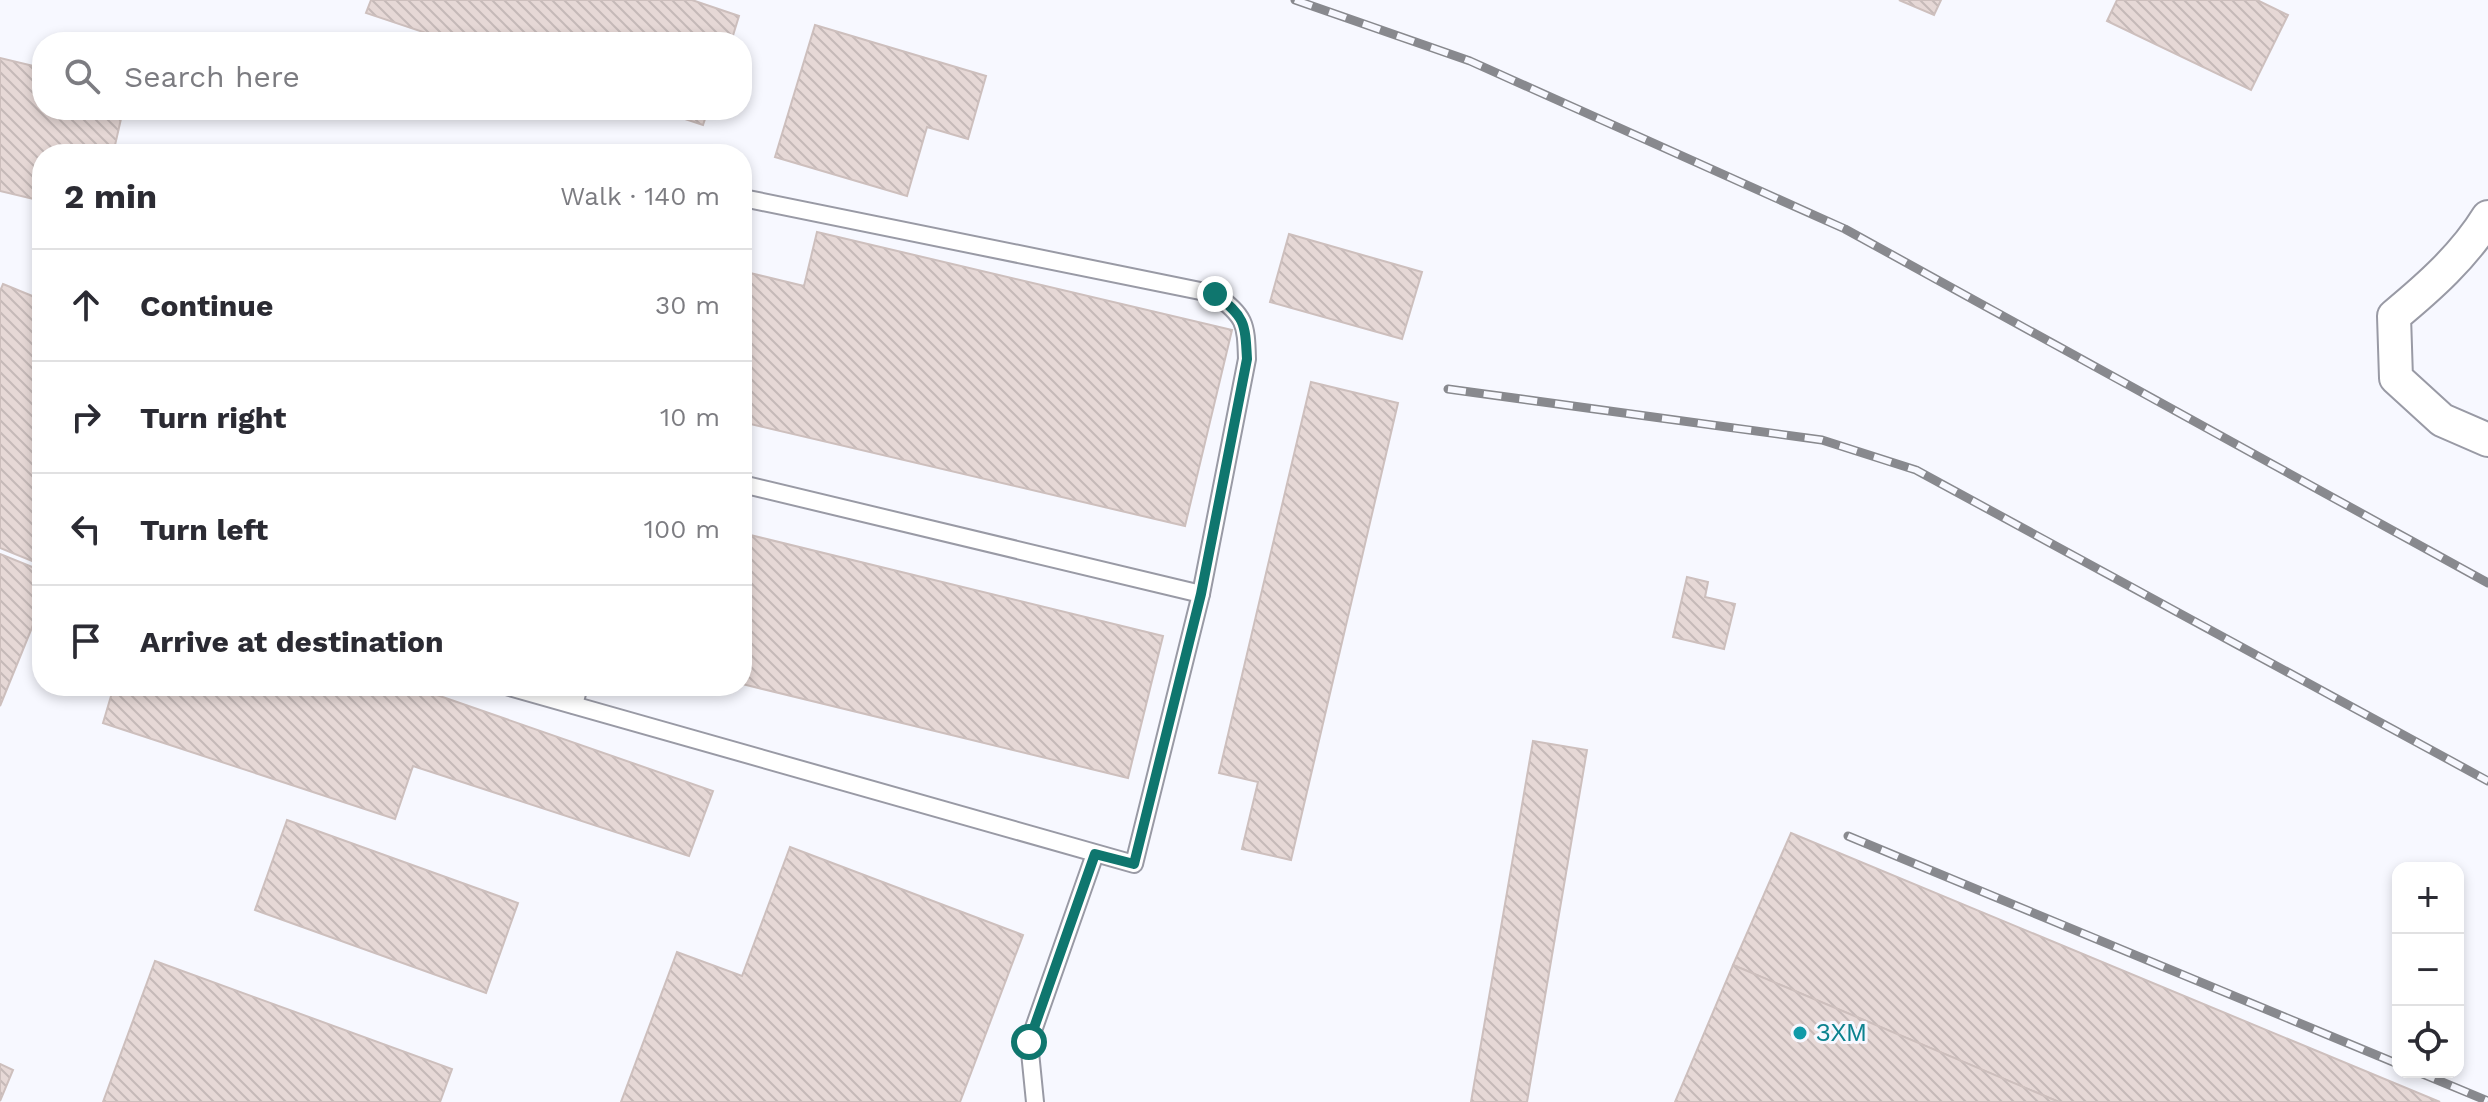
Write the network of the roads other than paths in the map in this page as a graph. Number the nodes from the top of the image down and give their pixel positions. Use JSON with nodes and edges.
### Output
{"nodes":[{"id":1,"x":752,"y":200,"type":"edge"},
{"id":2,"x":2488,"y":217,"type":"edge"},
{"id":3,"x":2488,"y":440,"type":"edge"},
{"id":4,"x":752,"y":486,"type":"edge"},
{"id":5,"x":1201,"y":594,"type":"junction"},
{"id":6,"x":542,"y":696,"type":"edge"},
{"id":7,"x":576,"y":696,"type":"edge"},
{"id":8,"x":574,"y":705,"type":"junction"},
{"id":9,"x":1095,"y":854,"type":"junction"},
{"id":10,"x":1035,"y":1102,"type":"edge"}],
"edges":[{"from":1,"to":5,"type":"lane"},
{"from":2,"to":3,"type":"street"},
{"from":4,"to":5,"type":"lane"},
{"from":5,"to":9,"type":"lane"},
{"from":6,"to":8,"type":"lane"},
{"from":7,"to":8,"type":"lane"},
{"from":8,"to":9,"type":"lane"},
{"from":9,"to":10,"type":"lane"}]}
